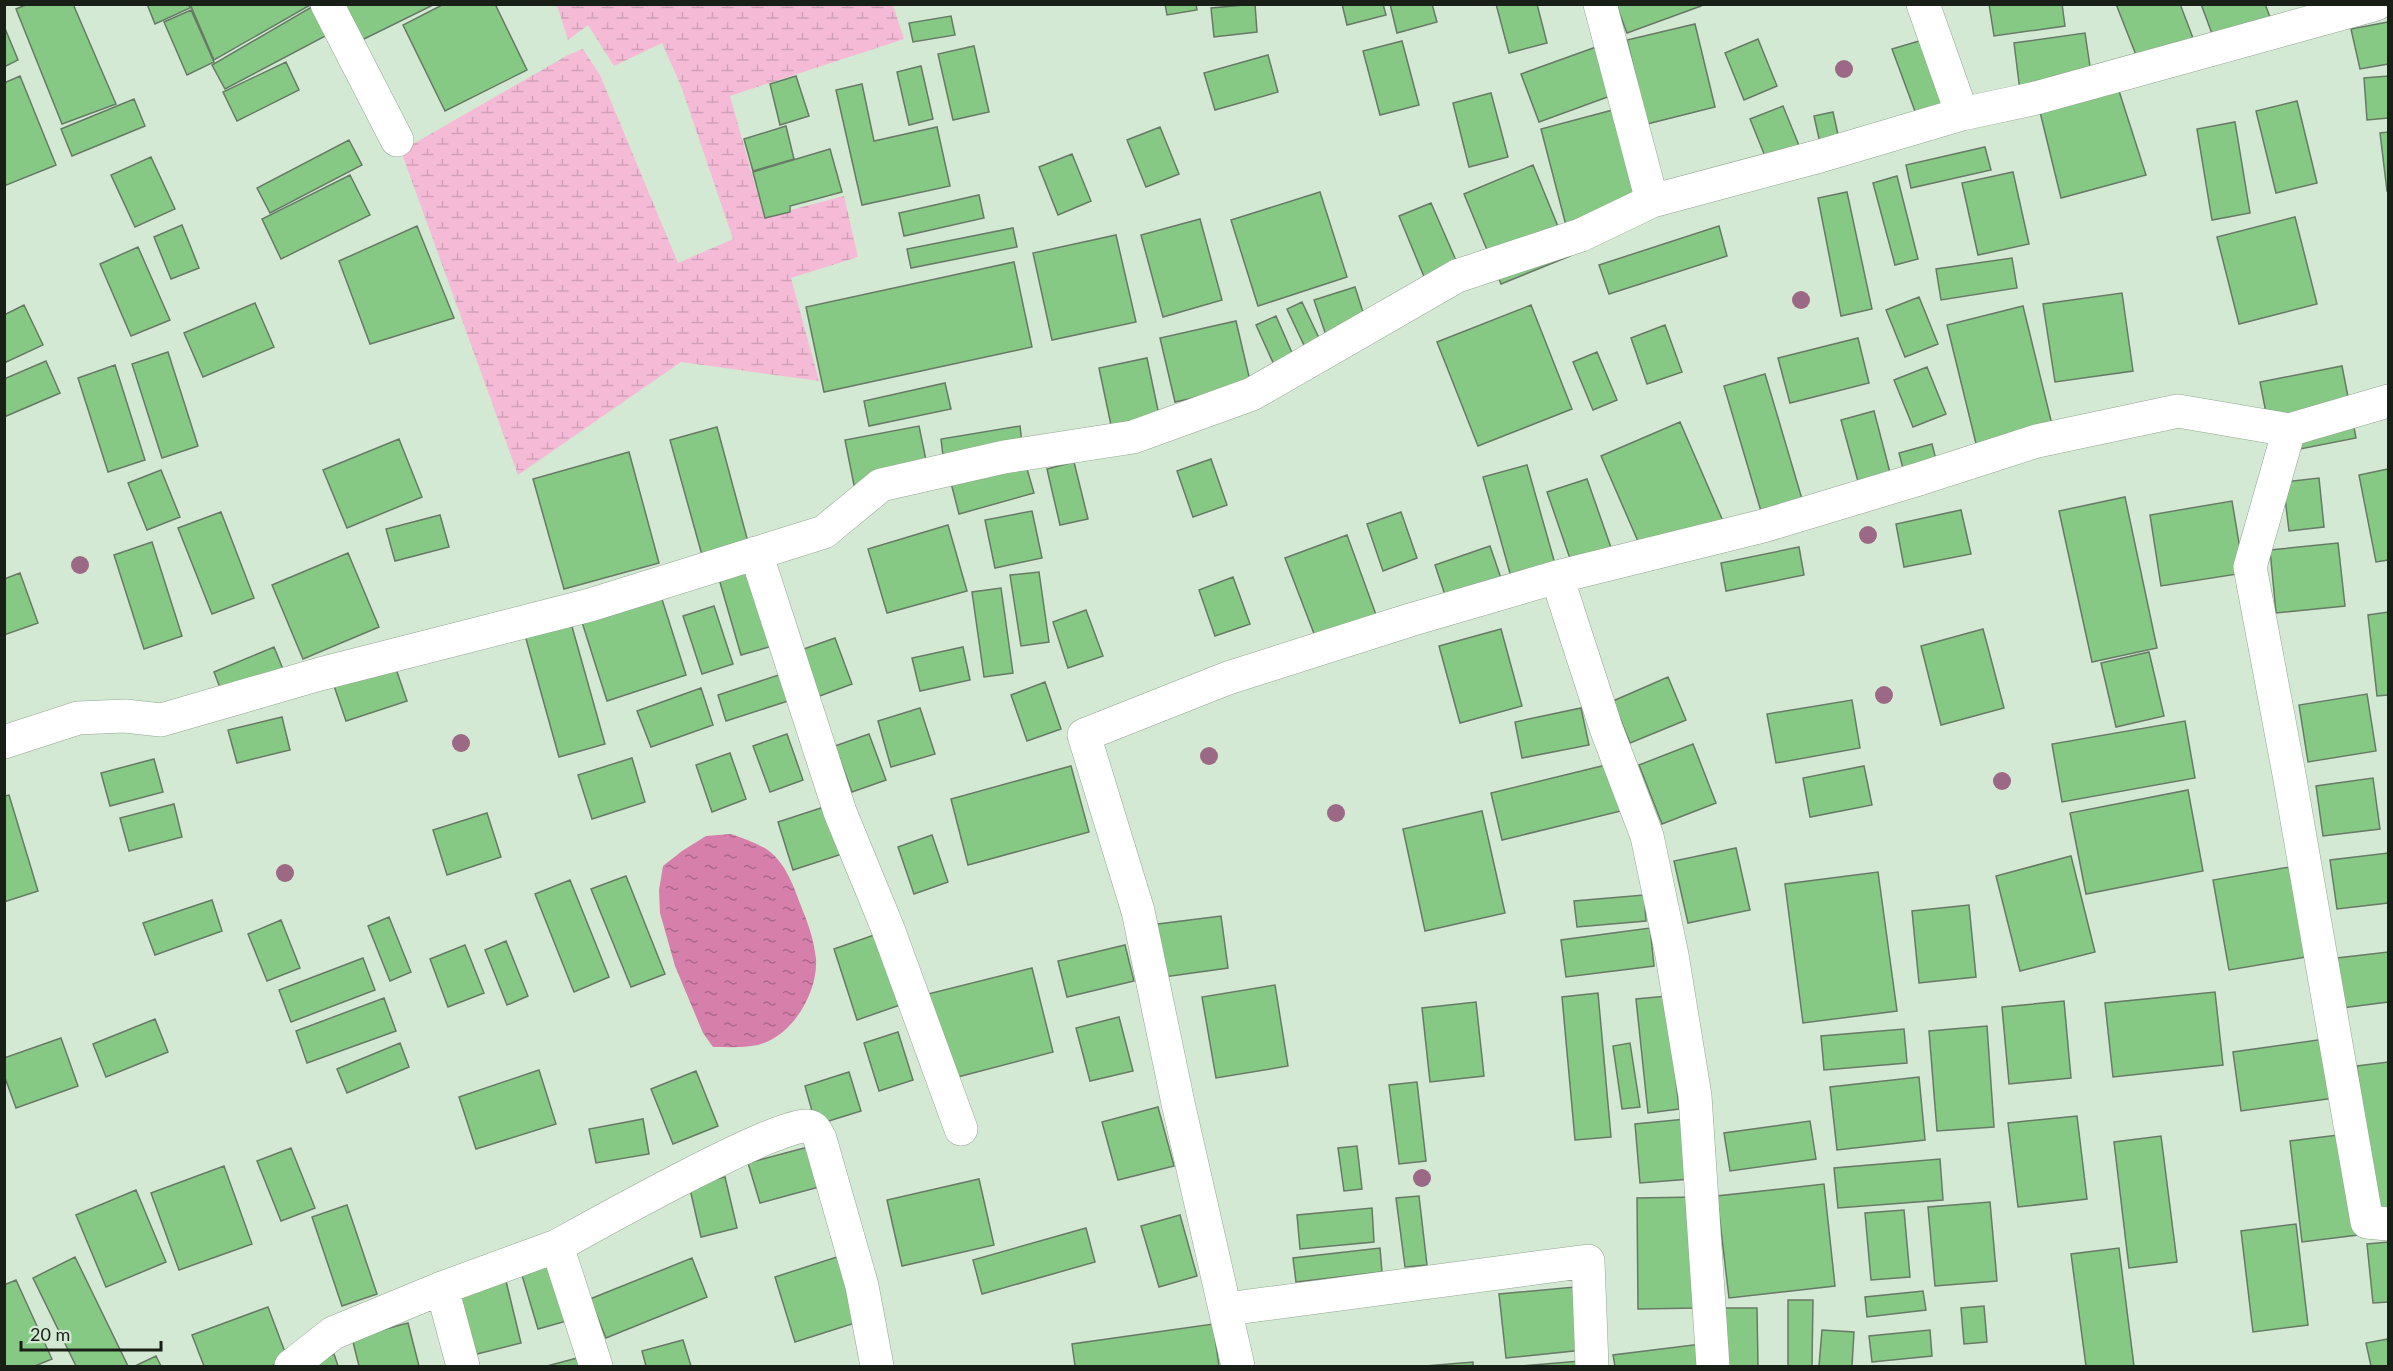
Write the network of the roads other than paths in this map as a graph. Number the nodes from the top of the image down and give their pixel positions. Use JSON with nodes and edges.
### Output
{"nodes":[{"id":1,"x":327,"y":4,"type":"edge"},
{"id":2,"x":1600,"y":4,"type":"edge"},
{"id":3,"x":1923,"y":4,"type":"edge"},
{"id":4,"x":2376,"y":4,"type":"edge"},
{"id":5,"x":1962,"y":114,"type":"junction"},
{"id":6,"x":397,"y":140,"type":"dead end"},
{"id":7,"x":1652,"y":201,"type":"junction"},
{"id":8,"x":2388,"y":401,"type":"edge"},
{"id":9,"x":2289,"y":430,"type":"junction"},
{"id":10,"x":756,"y":553,"type":"junction"},
{"id":11,"x":1557,"y":577,"type":"junction"},
{"id":12,"x":4,"y":742,"type":"edge"},
{"id":13,"x":961,"y":1129,"type":"dead end"},
{"id":14,"x":2388,"y":1224,"type":"edge"},
{"id":15,"x":557,"y":1246,"type":"junction"},
{"id":16,"x":442,"y":1288,"type":"junction"},
{"id":17,"x":1227,"y":1310,"type":"junction"},
{"id":18,"x":291,"y":1366,"type":"edge"},
{"id":19,"x":463,"y":1366,"type":"edge"},
{"id":20,"x":596,"y":1366,"type":"edge"},
{"id":21,"x":877,"y":1366,"type":"edge"},
{"id":22,"x":1238,"y":1366,"type":"edge"},
{"id":23,"x":1592,"y":1366,"type":"edge"},
{"id":24,"x":1713,"y":1366,"type":"edge"}],
"edges":[{"from":1,"to":6,"type":"street"},
{"from":2,"to":7,"type":"street"},
{"from":3,"to":5,"type":"street"},
{"from":4,"to":5,"type":"street"},
{"from":5,"to":7,"type":"street"},
{"from":7,"to":10,"type":"street"},
{"from":8,"to":9,"type":"street"},
{"from":9,"to":11,"type":"street"},
{"from":9,"to":14,"type":"street"},
{"from":10,"to":12,"type":"street"},
{"from":10,"to":13,"type":"street"},
{"from":11,"to":17,"type":"street"},
{"from":11,"to":24,"type":"street"},
{"from":15,"to":16,"type":"street"},
{"from":15,"to":20,"type":"street"},
{"from":15,"to":21,"type":"street"},
{"from":16,"to":18,"type":"street"},
{"from":16,"to":19,"type":"street"},
{"from":17,"to":22,"type":"street"},
{"from":17,"to":23,"type":"street"}]}
